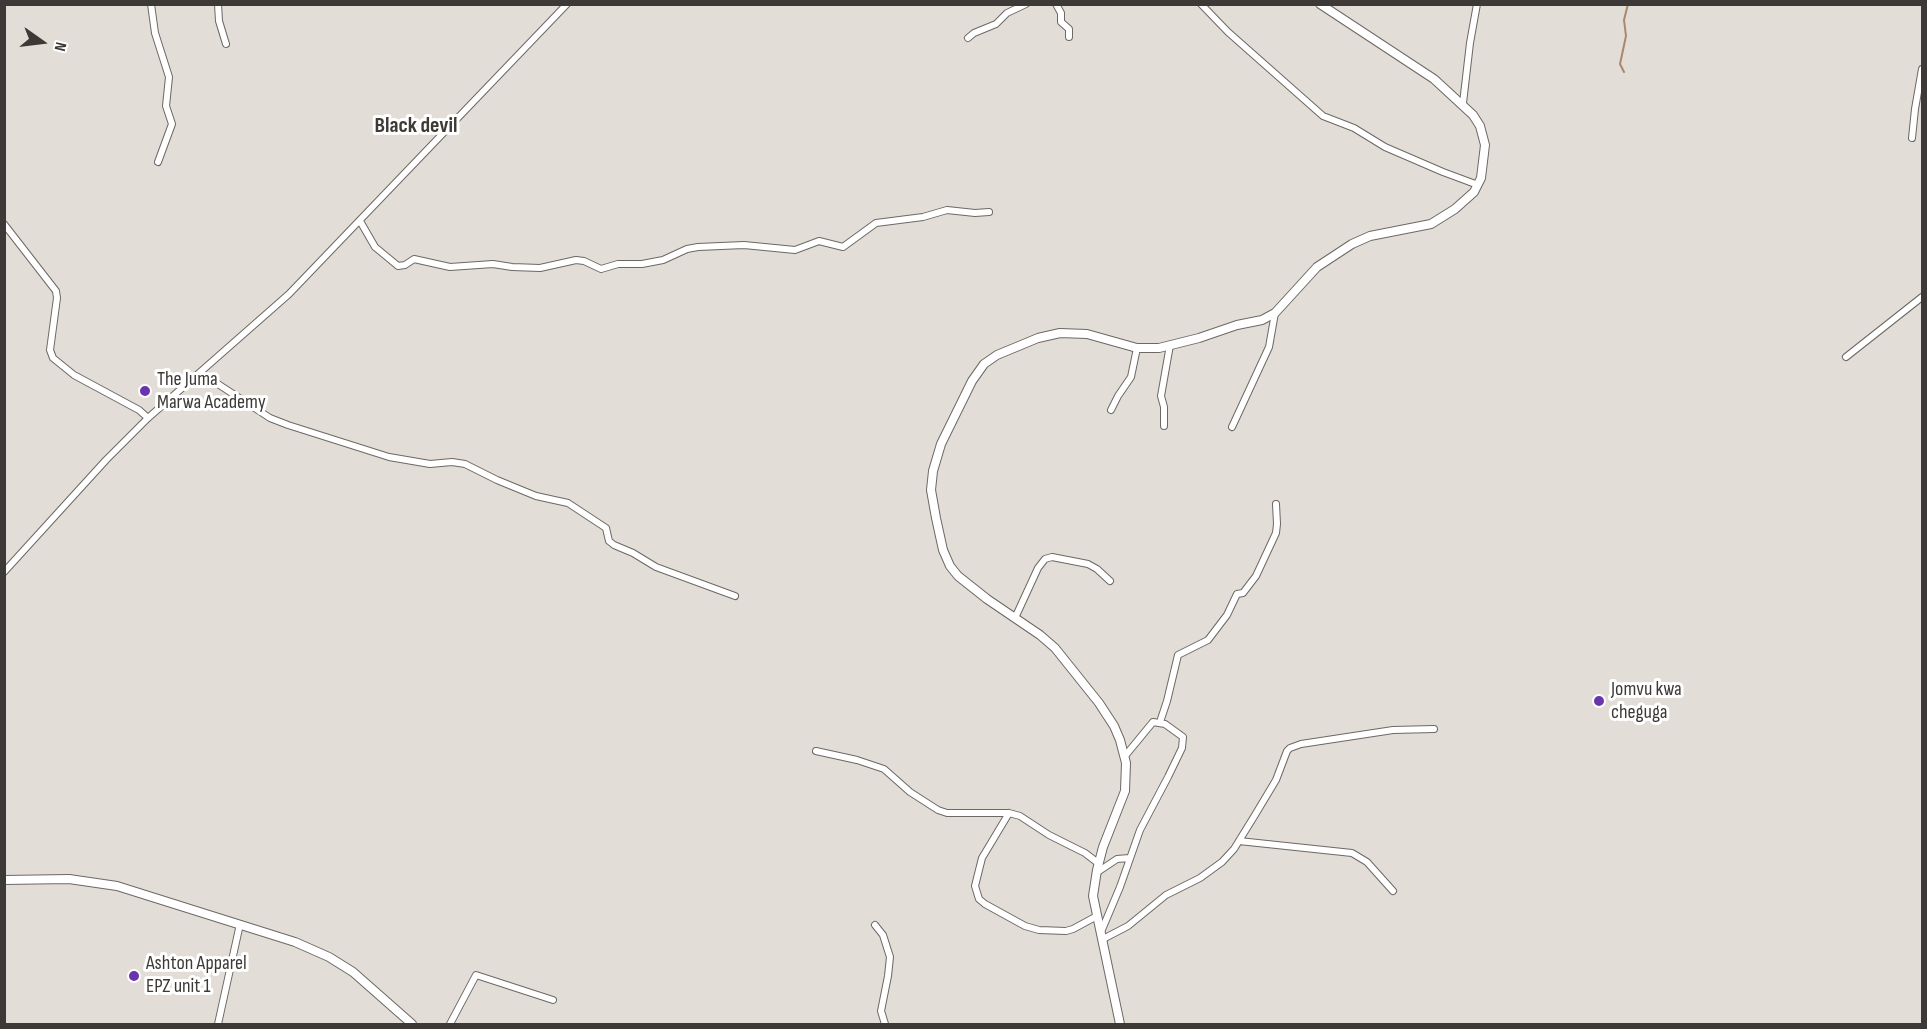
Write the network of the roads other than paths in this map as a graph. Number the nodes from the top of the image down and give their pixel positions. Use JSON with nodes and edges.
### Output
{"nodes":[{"id":1,"x":151,"y":4,"type":"edge"},
{"id":2,"x":218,"y":4,"type":"edge"},
{"id":3,"x":567,"y":4,"type":"edge"},
{"id":4,"x":1026,"y":4,"type":"edge"},
{"id":5,"x":1056,"y":4,"type":"edge"},
{"id":6,"x":1201,"y":4,"type":"edge"},
{"id":7,"x":1320,"y":4,"type":"edge"},
{"id":8,"x":1477,"y":4,"type":"edge"},
{"id":9,"x":1069,"y":37,"type":"dead end"},
{"id":10,"x":968,"y":38,"type":"dead end"},
{"id":11,"x":226,"y":44,"type":"dead end"},
{"id":12,"x":1923,"y":69,"type":"edge"},
{"id":13,"x":1463,"y":104,"type":"junction"},
{"id":14,"x":1912,"y":138,"type":"dead end"},
{"id":15,"x":158,"y":162,"type":"dead end"},
{"id":16,"x":1478,"y":185,"type":"junction"},
{"id":17,"x":989,"y":212,"type":"dead end"},
{"id":18,"x":360,"y":221,"type":"junction"},
{"id":19,"x":4,"y":224,"type":"edge"},
{"id":20,"x":1923,"y":297,"type":"edge"},
{"id":21,"x":1275,"y":313,"type":"junction"},
{"id":22,"x":1170,"y":345,"type":"junction"},
{"id":23,"x":1137,"y":348,"type":"junction"},
{"id":24,"x":1846,"y":357,"type":"dead end"},
{"id":25,"x":201,"y":374,"type":"junction"},
{"id":26,"x":1111,"y":410,"type":"dead end"},
{"id":27,"x":148,"y":418,"type":"junction"},
{"id":28,"x":1164,"y":426,"type":"dead end"},
{"id":29,"x":1232,"y":427,"type":"dead end"},
{"id":30,"x":1276,"y":504,"type":"dead end"},
{"id":31,"x":4,"y":572,"type":"edge"},
{"id":32,"x":1110,"y":581,"type":"dead end"},
{"id":33,"x":735,"y":596,"type":"dead end"},
{"id":34,"x":1015,"y":618,"type":"junction"},
{"id":35,"x":1160,"y":722,"type":"junction"},
{"id":36,"x":1434,"y":729,"type":"dead end"},
{"id":37,"x":816,"y":751,"type":"dead end"},
{"id":38,"x":1125,"y":756,"type":"junction"},
{"id":39,"x":1008,"y":813,"type":"junction"},
{"id":40,"x":1239,"y":841,"type":"junction"},
{"id":41,"x":1129,"y":858,"type":"junction"},
{"id":42,"x":1098,"y":863,"type":"junction"},
{"id":43,"x":1096,"y":873,"type":"junction"},
{"id":44,"x":4,"y":880,"type":"edge"},
{"id":45,"x":1393,"y":891,"type":"dead end"},
{"id":46,"x":1097,"y":916,"type":"junction"},
{"id":47,"x":240,"y":924,"type":"junction"},
{"id":48,"x":875,"y":925,"type":"dead end"},
{"id":49,"x":1102,"y":935,"type":"junction"},
{"id":50,"x":553,"y":1000,"type":"dead end"},
{"id":51,"x":218,"y":1024,"type":"edge"},
{"id":52,"x":412,"y":1024,"type":"edge"},
{"id":53,"x":450,"y":1024,"type":"edge"},
{"id":54,"x":885,"y":1024,"type":"edge"},
{"id":55,"x":1120,"y":1024,"type":"edge"}],
"edges":[{"from":1,"to":15,"type":"street"},
{"from":2,"to":11,"type":"street"},
{"from":3,"to":18,"type":"street"},
{"from":4,"to":10,"type":"street"},
{"from":5,"to":9,"type":"street"},
{"from":6,"to":16,"type":"street"},
{"from":7,"to":13,"type":"main road"},
{"from":8,"to":13,"type":"street"},
{"from":12,"to":14,"type":"street"},
{"from":13,"to":16,"type":"main road"},
{"from":16,"to":21,"type":"main road"},
{"from":17,"to":18,"type":"street"},
{"from":18,"to":25,"type":"street"},
{"from":19,"to":27,"type":"street"},
{"from":20,"to":24,"type":"street"},
{"from":21,"to":22,"type":"main road"},
{"from":21,"to":29,"type":"street"},
{"from":22,"to":23,"type":"main road"},
{"from":22,"to":28,"type":"street"},
{"from":23,"to":26,"type":"street"},
{"from":23,"to":34,"type":"main road"},
{"from":25,"to":27,"type":"street"},
{"from":25,"to":33,"type":"street"},
{"from":27,"to":31,"type":"street"},
{"from":30,"to":35,"type":"street"},
{"from":32,"to":34,"type":"street"},
{"from":34,"to":38,"type":"main road"},
{"from":35,"to":38,"type":"street"},
{"from":35,"to":41,"type":"street"},
{"from":36,"to":40,"type":"street"},
{"from":37,"to":39,"type":"street"},
{"from":38,"to":42,"type":"main road"},
{"from":39,"to":42,"type":"street"},
{"from":39,"to":46,"type":"street"},
{"from":40,"to":45,"type":"street"},
{"from":40,"to":49,"type":"street"},
{"from":41,"to":43,"type":"street"},
{"from":41,"to":49,"type":"street"},
{"from":42,"to":43,"type":"main road"},
{"from":43,"to":46,"type":"main road"},
{"from":44,"to":47,"type":"main road"},
{"from":46,"to":49,"type":"main road"},
{"from":47,"to":51,"type":"street"},
{"from":47,"to":52,"type":"main road"},
{"from":48,"to":54,"type":"street"},
{"from":49,"to":55,"type":"main road"},
{"from":50,"to":53,"type":"street"}]}
